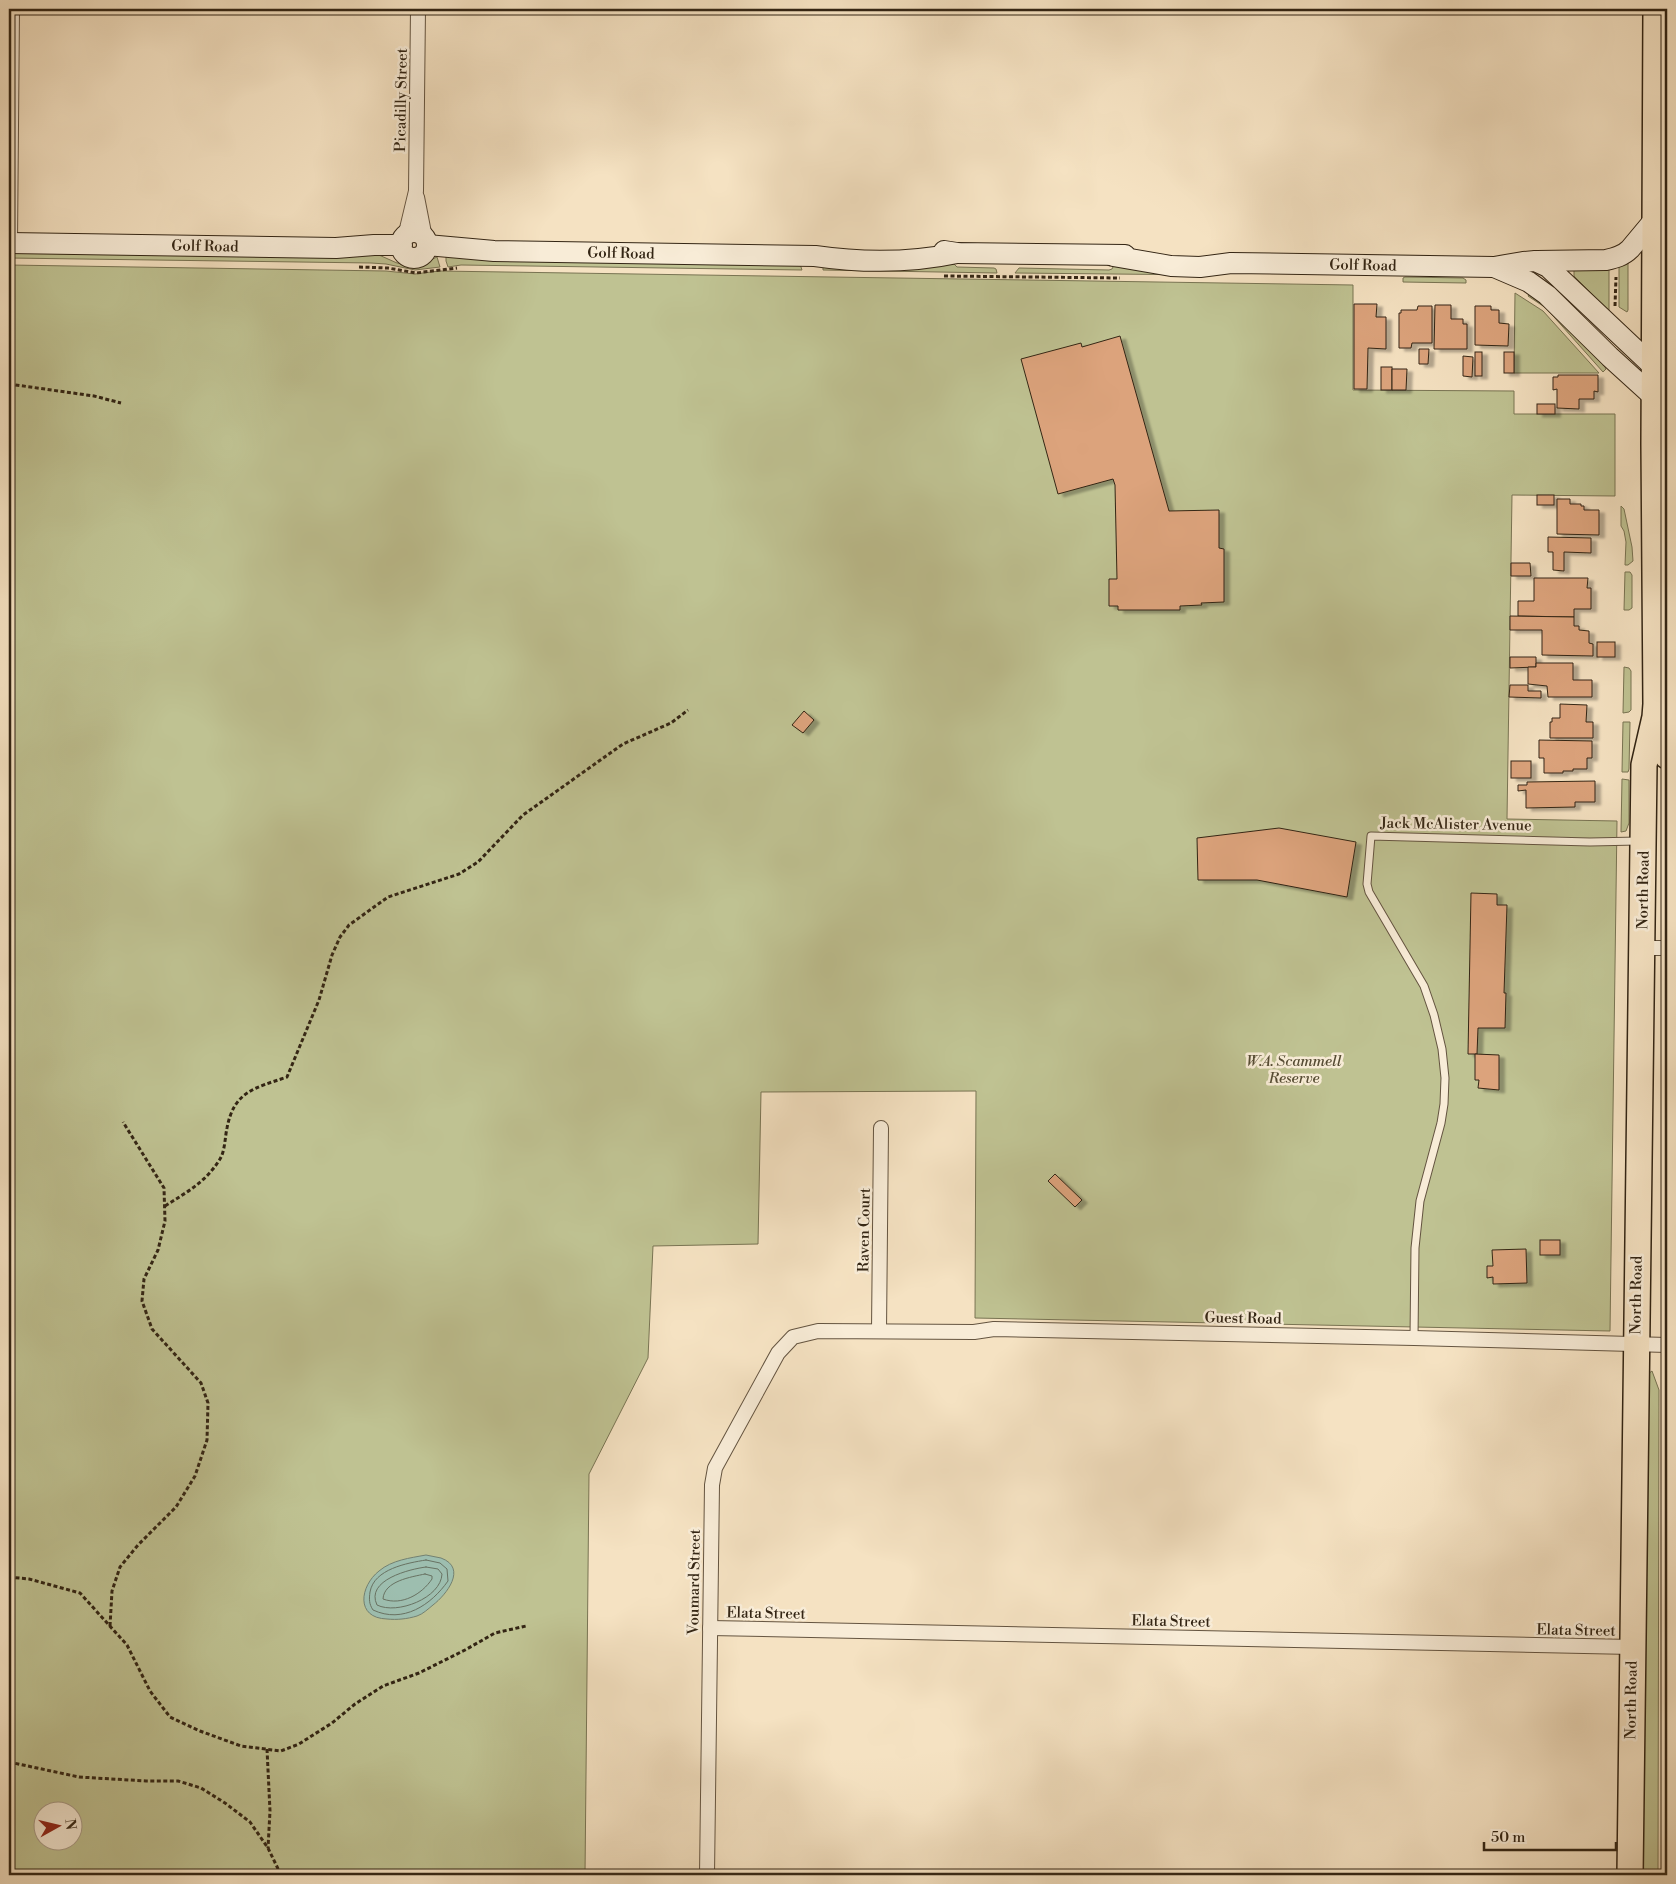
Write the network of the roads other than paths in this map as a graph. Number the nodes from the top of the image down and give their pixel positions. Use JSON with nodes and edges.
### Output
{"nodes":[{"id":1,"x":12,"y":9,"type":"edge"},
{"id":2,"x":418,"y":9,"type":"edge"},
{"id":3,"x":1656,"y":9,"type":"edge"},
{"id":4,"x":1661,"y":152,"type":"edge"},
{"id":5,"x":416,"y":191,"type":"junction"},
{"id":6,"x":1655,"y":219,"type":"junction"},
{"id":7,"x":403,"y":241,"type":"junction"},
{"id":8,"x":426,"y":242,"type":"junction"},
{"id":9,"x":9,"y":243,"type":"edge"},
{"id":10,"x":1535,"y":262,"type":"junction"},
{"id":11,"x":1494,"y":267,"type":"junction"},
{"id":12,"x":1661,"y":387,"type":"edge"},
{"id":13,"x":1661,"y":485,"type":"edge"},
{"id":14,"x":1661,"y":717,"type":"edge"},
{"id":15,"x":1667,"y":756,"type":"edge"},
{"id":16,"x":1644,"y":841,"type":"junction"},
{"id":17,"x":1642,"y":948,"type":"junction"},
{"id":18,"x":1667,"y":948,"type":"edge"},
{"id":19,"x":881,"y":1128,"type":"dead end"},
{"id":20,"x":818,"y":1331,"type":"joint"},
{"id":21,"x":879,"y":1331,"type":"junction"},
{"id":22,"x":1414,"y":1338,"type":"junction"},
{"id":23,"x":1636,"y":1345,"type":"junction"},
{"id":24,"x":1667,"y":1345,"type":"edge"},
{"id":25,"x":710,"y":1628,"type":"junction"},
{"id":26,"x":1632,"y":1648,"type":"junction"},
{"id":27,"x":707,"y":1875,"type":"edge"},
{"id":28,"x":1630,"y":1875,"type":"edge"}],
"edges":[{"from":1,"to":9,"type":"street"},
{"from":2,"to":5,"type":"street","name":"Picadilly Street"},
{"from":3,"to":4,"type":"highway","name":"North Road"},
{"from":4,"to":6,"type":"highway","name":"North Road"},
{"from":5,"to":7,"type":"street","name":"Picadilly Street"},
{"from":5,"to":8,"type":"street","name":"Picadilly Street"},
{"from":6,"to":10,"type":"street","name":"Golf Road"},
{"from":6,"to":12,"type":"highway","name":"North Road"},
{"from":7,"to":8,"type":"street"},
{"from":7,"to":9,"type":"street","name":"Golf Road"},
{"from":8,"to":11,"type":"street","name":"Golf Road"},
{"from":10,"to":11,"type":"street","name":"Golf Road"},
{"from":10,"to":12,"type":"street"},
{"from":11,"to":12,"type":"street","name":"Golf Road"},
{"from":12,"to":13,"type":"highway","name":"North Road"},
{"from":13,"to":14,"type":"highway","name":"North Road"},
{"from":14,"to":15,"type":"highway","name":"North Road"},
{"from":14,"to":16,"type":"highway","name":"North Road"},
{"from":16,"to":17,"type":"highway","name":"North Road"},
{"from":16,"to":22,"type":"lane","name":"Jack McAlister Avenue"},
{"from":17,"to":18,"type":"street"},
{"from":17,"to":23,"type":"highway","name":"North Road"},
{"from":19,"to":21,"type":"street","name":"Raven Court"},
{"from":20,"to":21,"type":"street","name":"Guest Road"},
{"from":20,"to":25,"type":"street","name":"Voumard Street"},
{"from":21,"to":22,"type":"street","name":"Guest Road"},
{"from":22,"to":23,"type":"street","name":"Guest Road"},
{"from":23,"to":24,"type":"street","name":"Guest Road"},
{"from":23,"to":26,"type":"highway","name":"North Road"},
{"from":25,"to":26,"type":"street","name":"Elata Street"},
{"from":25,"to":27,"type":"street","name":"Voumard Street"},
{"from":26,"to":28,"type":"highway","name":"North Road"}]}
